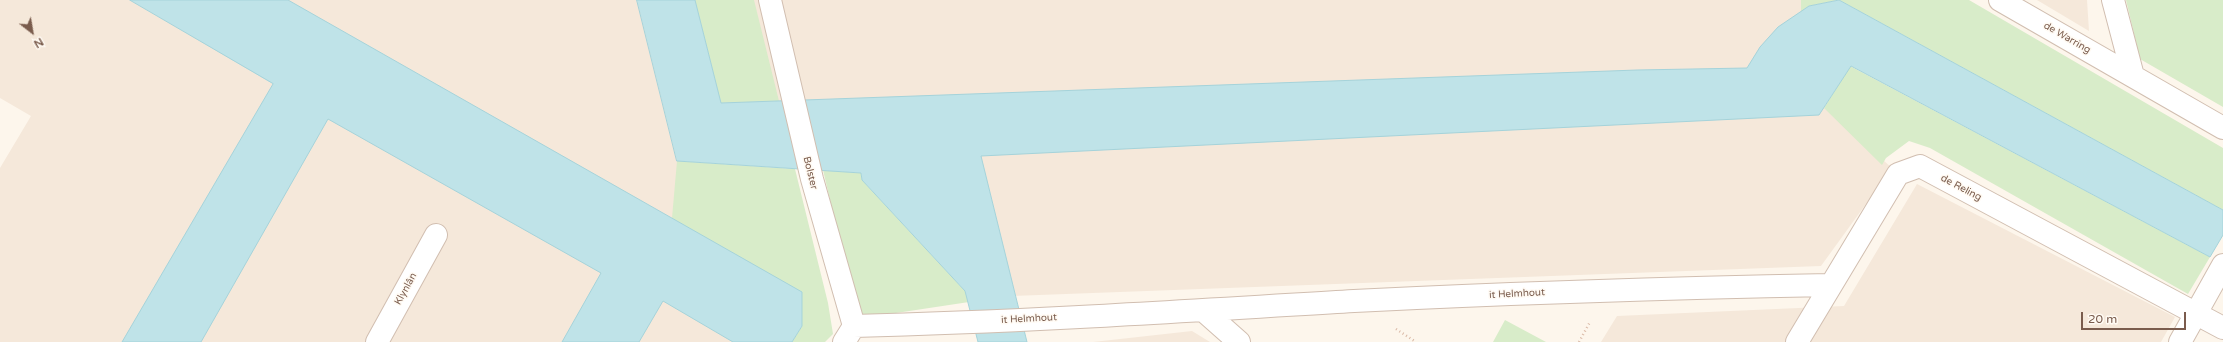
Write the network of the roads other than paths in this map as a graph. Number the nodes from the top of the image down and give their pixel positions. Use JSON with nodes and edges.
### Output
{"nodes":[{"id":1,"x":770,"y":0,"type":"edge"},
{"id":2,"x":2000,"y":0,"type":"edge"},
{"id":3,"x":2113,"y":0,"type":"edge"},
{"id":4,"x":2133,"y":76,"type":"junction"},
{"id":5,"x":2223,"y":128,"type":"edge"},
{"id":6,"x":436,"y":235,"type":"dead end"},
{"id":7,"x":2223,"y":265,"type":"edge"},
{"id":8,"x":1830,"y":285,"type":"junction"},
{"id":9,"x":1204,"y":311,"type":"junction"},
{"id":10,"x":2197,"y":313,"type":"junction"},
{"id":11,"x":2223,"y":328,"type":"edge"},
{"id":12,"x":849,"y":334,"type":"edge"},
{"id":13,"x":377,"y":342,"type":"edge"},
{"id":14,"x":1239,"y":342,"type":"edge"},
{"id":15,"x":1797,"y":342,"type":"edge"},
{"id":16,"x":2180,"y":342,"type":"edge"}],
"edges":[{"from":1,"to":12,"type":"street","name":"Bolster"},
{"from":2,"to":4,"type":"street","name":"de Warring"},
{"from":3,"to":4,"type":"street"},
{"from":4,"to":5,"type":"street","name":"de Warring"},
{"from":6,"to":13,"type":"street","name":"Klynlân"},
{"from":7,"to":10,"type":"street"},
{"from":8,"to":9,"type":"street","name":"it Helmhout"},
{"from":8,"to":10,"type":"street","name":"de Reling"},
{"from":8,"to":15,"type":"street","name":"de Reling"},
{"from":9,"to":12,"type":"street","name":"it Helmhout"},
{"from":9,"to":14,"type":"street"},
{"from":10,"to":11,"type":"street","name":"de Reling"},
{"from":10,"to":16,"type":"street"}]}
